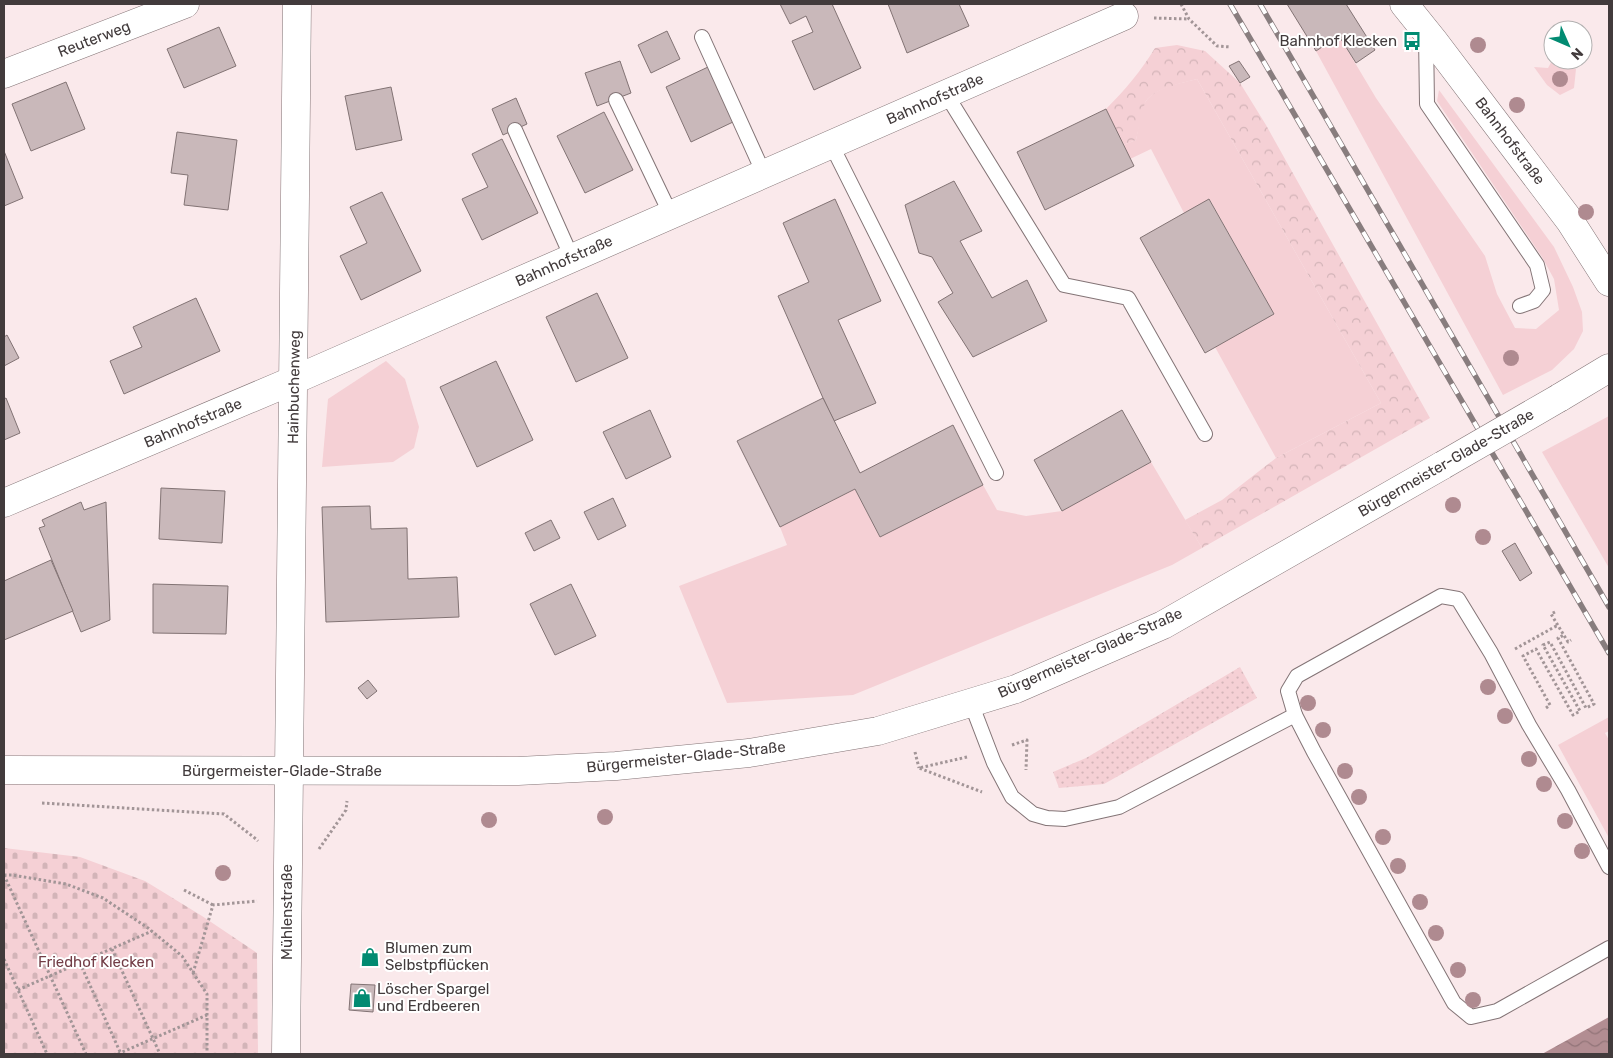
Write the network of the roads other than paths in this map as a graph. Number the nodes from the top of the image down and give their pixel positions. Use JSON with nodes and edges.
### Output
{"nodes":[{"id":1,"x":185,"y":4,"type":"edge"},
{"id":2,"x":297,"y":4,"type":"edge"},
{"id":3,"x":1404,"y":4,"type":"edge"},
{"id":4,"x":1124,"y":16,"type":"dead end"},
{"id":5,"x":1426,"y":30,"type":"junction"},
{"id":6,"x":702,"y":37,"type":"dead end"},
{"id":7,"x":4,"y":74,"type":"edge"},
{"id":8,"x":946,"y":94,"type":"junction"},
{"id":9,"x":616,"y":100,"type":"dead end"},
{"id":10,"x":515,"y":130,"type":"dead end"},
{"id":11,"x":831,"y":144,"type":"junction"},
{"id":12,"x":764,"y":174,"type":"junction"},
{"id":13,"x":672,"y":215,"type":"junction"},
{"id":14,"x":572,"y":258,"type":"junction"},
{"id":15,"x":1609,"y":282,"type":"edge"},
{"id":16,"x":1520,"y":306,"type":"dead end"},
{"id":17,"x":1609,"y":368,"type":"edge"},
{"id":18,"x":294,"y":380,"type":"junction"},
{"id":19,"x":1205,"y":434,"type":"dead end"},
{"id":20,"x":996,"y":473,"type":"dead end"},
{"id":21,"x":4,"y":503,"type":"edge"},
{"id":22,"x":971,"y":703,"type":"junction"},
{"id":23,"x":1295,"y":716,"type":"junction"},
{"id":24,"x":4,"y":770,"type":"edge"},
{"id":25,"x":289,"y":771,"type":"junction"},
{"id":26,"x":1609,"y":866,"type":"edge"},
{"id":27,"x":1609,"y":948,"type":"edge"},
{"id":28,"x":286,"y":1054,"type":"edge"}],
"edges":[{"from":1,"to":7,"type":"street","name":"Reuterweg"},
{"from":2,"to":18,"type":"street","name":"Hainbuchenweg"},
{"from":3,"to":5,"type":"street","name":"Bahnhofstraße"},
{"from":4,"to":8,"type":"street","name":"Bahnhofstraße"},
{"from":5,"to":15,"type":"street","name":"Bahnhofstraße"},
{"from":5,"to":16,"type":"lane"},
{"from":6,"to":12,"type":"lane"},
{"from":8,"to":11,"type":"street","name":"Bahnhofstraße"},
{"from":8,"to":19,"type":"lane"},
{"from":9,"to":13,"type":"lane"},
{"from":10,"to":14,"type":"lane"},
{"from":11,"to":12,"type":"street","name":"Bahnhofstraße"},
{"from":11,"to":20,"type":"lane"},
{"from":12,"to":13,"type":"street","name":"Bahnhofstraße"},
{"from":13,"to":14,"type":"street","name":"Bahnhofstraße"},
{"from":14,"to":18,"type":"street","name":"Bahnhofstraße"},
{"from":17,"to":22,"type":"street","name":"Bürgermeister-Glade-Straße","bridge":true},
{"from":18,"to":21,"type":"street","name":"Bahnhofstraße"},
{"from":18,"to":25,"type":"street","name":"Hainbuchenweg"},
{"from":22,"to":23,"type":"lane"},
{"from":22,"to":25,"type":"street","name":"Bürgermeister-Glade-Straße"},
{"from":23,"to":26,"type":"lane"},
{"from":23,"to":27,"type":"lane"},
{"from":24,"to":25,"type":"street","name":"Bürgermeister-Glade-Straße"},
{"from":25,"to":28,"type":"street","name":"Mühlenstraße"}]}
